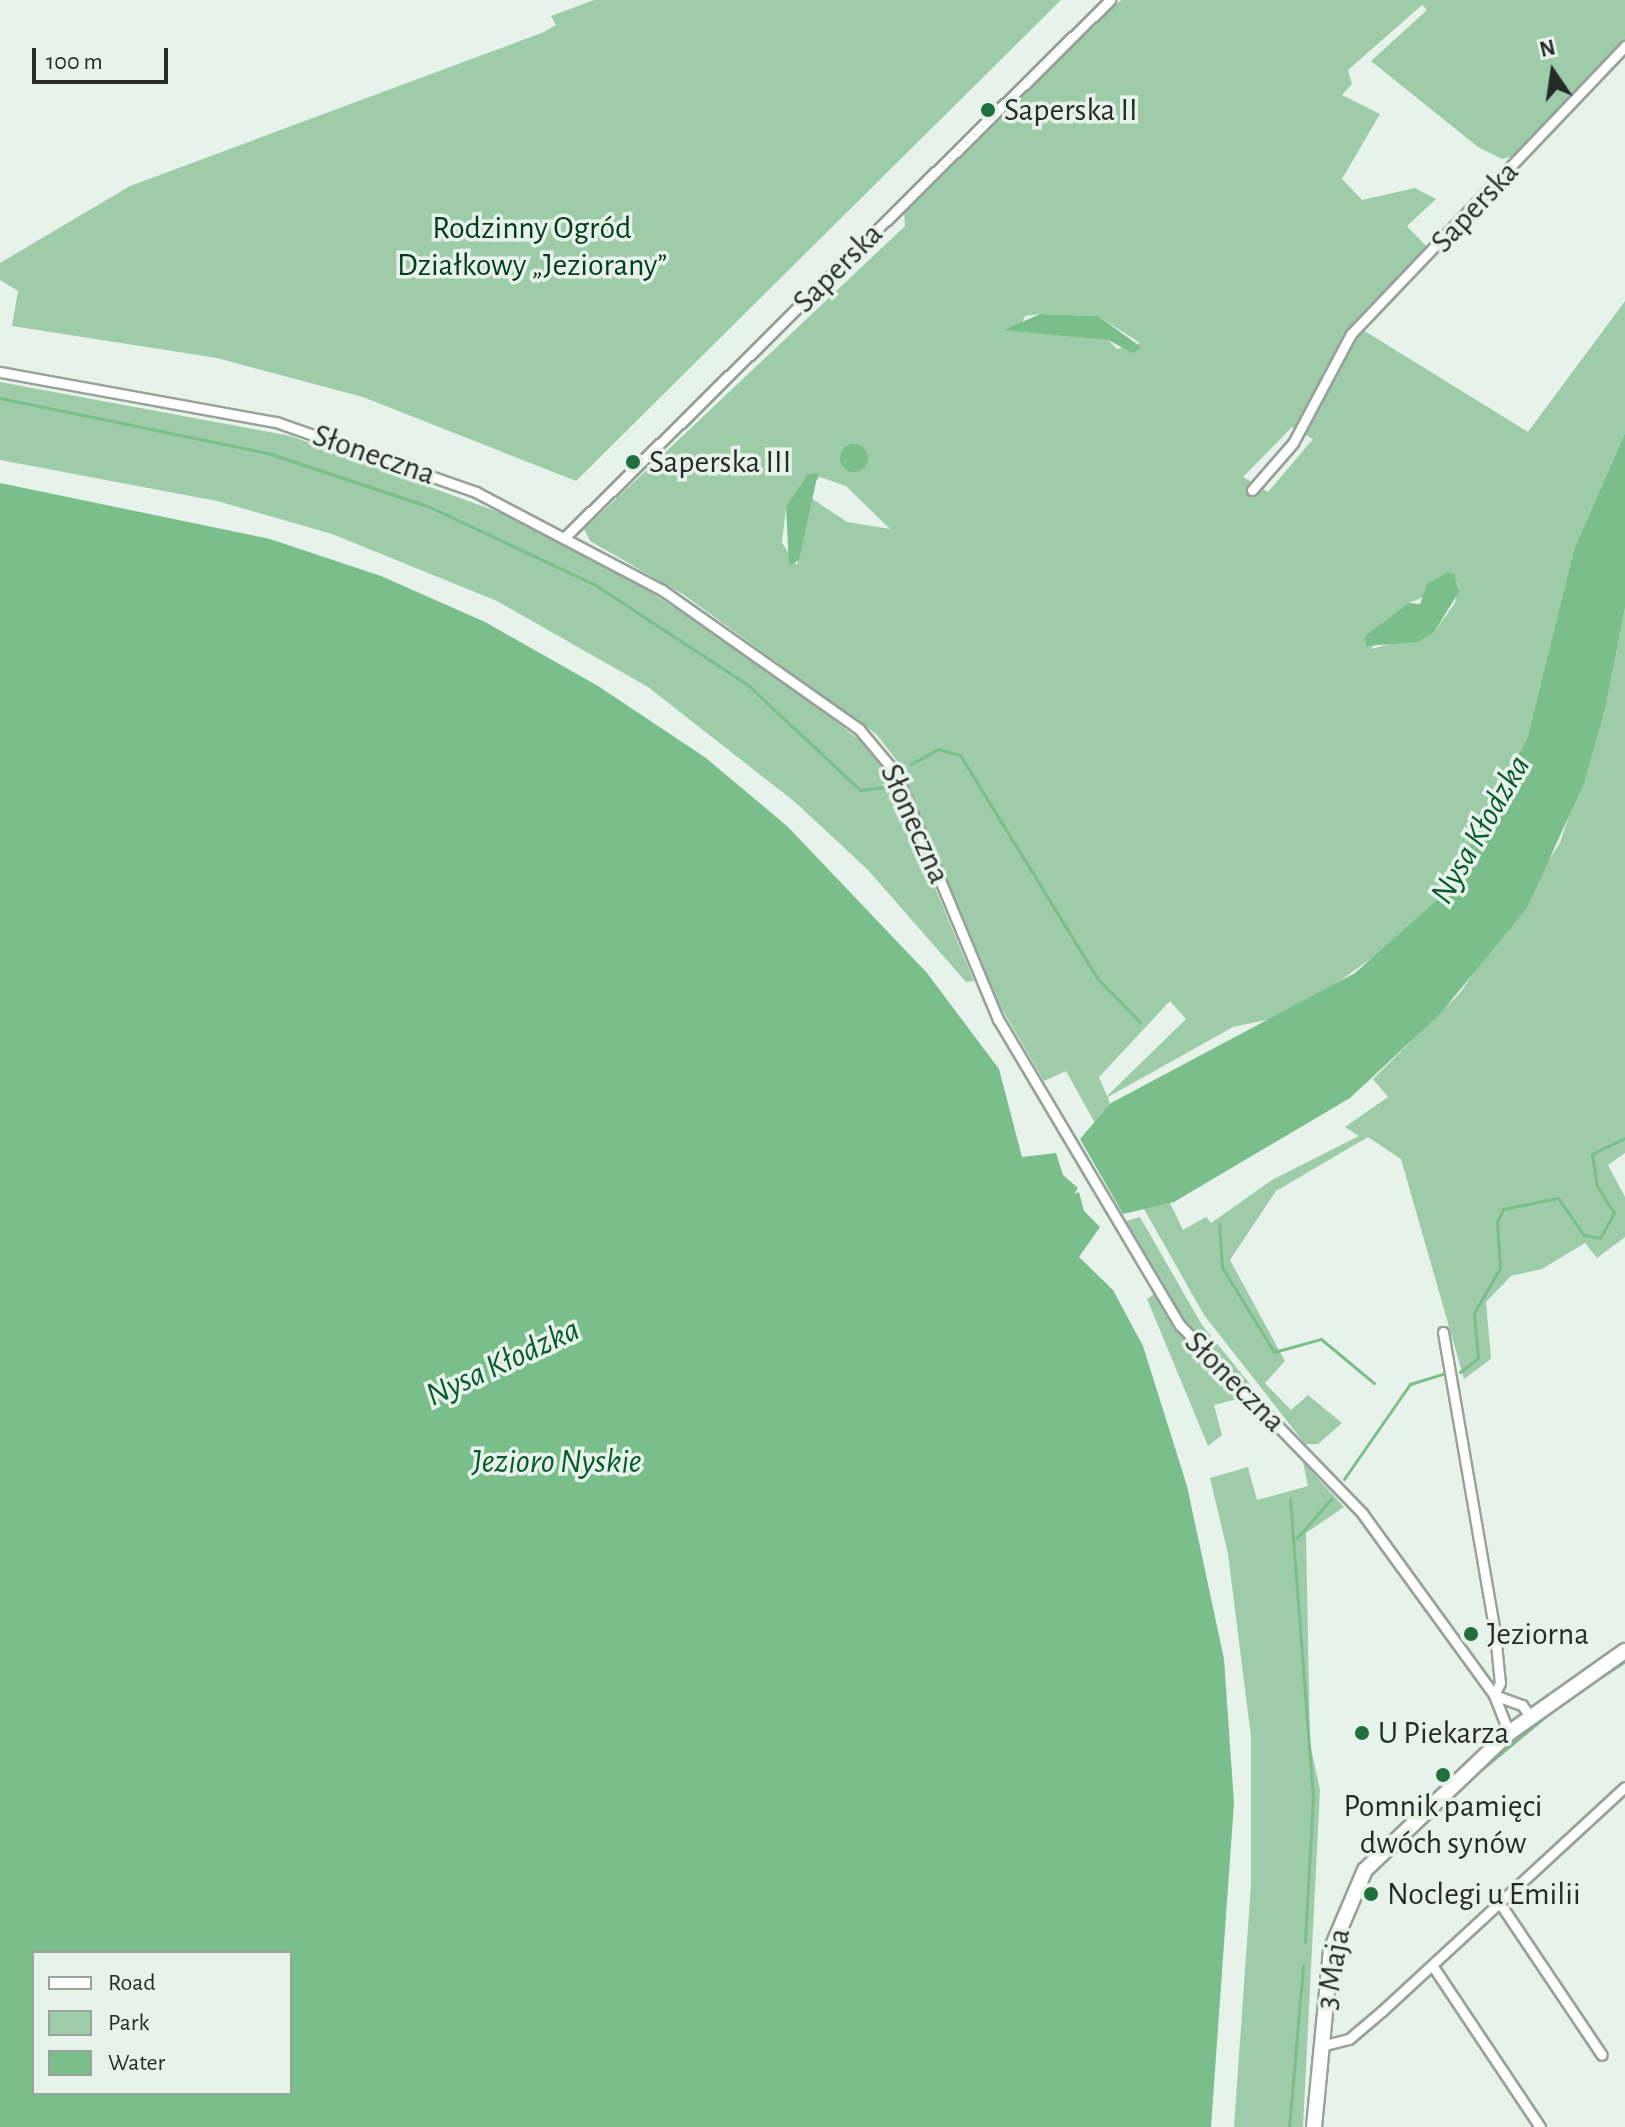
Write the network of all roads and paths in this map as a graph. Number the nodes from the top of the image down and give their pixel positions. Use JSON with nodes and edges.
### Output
{"nodes":[{"id":1,"x":1110,"y":0,"type":"edge"},
{"id":2,"x":1625,"y":46,"type":"edge"},
{"id":3,"x":0,"y":372,"type":"edge"},
{"id":4,"x":1252,"y":490,"type":"dead end"},
{"id":5,"x":566,"y":536,"type":"junction"},
{"id":6,"x":1443,"y":1332,"type":"dead end"},
{"id":7,"x":1625,"y":1651,"type":"edge"},
{"id":8,"x":1494,"y":1695,"type":"junction"},
{"id":9,"x":1530,"y":1716,"type":"junction"},
{"id":10,"x":1509,"y":1733,"type":"junction"},
{"id":11,"x":1625,"y":1787,"type":"edge"},
{"id":12,"x":1499,"y":1902,"type":"junction"},
{"id":13,"x":1432,"y":1965,"type":"junction"},
{"id":14,"x":1321,"y":2046,"type":"junction"},
{"id":15,"x":1602,"y":2055,"type":"dead end"},
{"id":16,"x":1314,"y":2127,"type":"edge"},
{"id":17,"x":1540,"y":2127,"type":"edge"}],
"edges":[{"from":1,"to":5,"type":"street","name":"Saperska"},
{"from":2,"to":4,"type":"street","name":"Saperska"},
{"from":3,"to":5,"type":"street","name":"Słoneczna"},
{"from":5,"to":8,"type":"street","name":"Słoneczna"},
{"from":6,"to":8,"type":"street"},
{"from":7,"to":9,"type":"street","name":"3 Maja"},
{"from":8,"to":9,"type":"street","name":"Słoneczna"},
{"from":8,"to":10,"type":"street","name":"Słoneczna"},
{"from":9,"to":10,"type":"street","name":"3 Maja"},
{"from":10,"to":14,"type":"street","name":"3 Maja"},
{"from":11,"to":12,"type":"street"},
{"from":12,"to":13,"type":"street"},
{"from":12,"to":15,"type":"street"},
{"from":13,"to":14,"type":"street"},
{"from":13,"to":17,"type":"street"},
{"from":14,"to":16,"type":"street","name":"3 Maja"}]}
